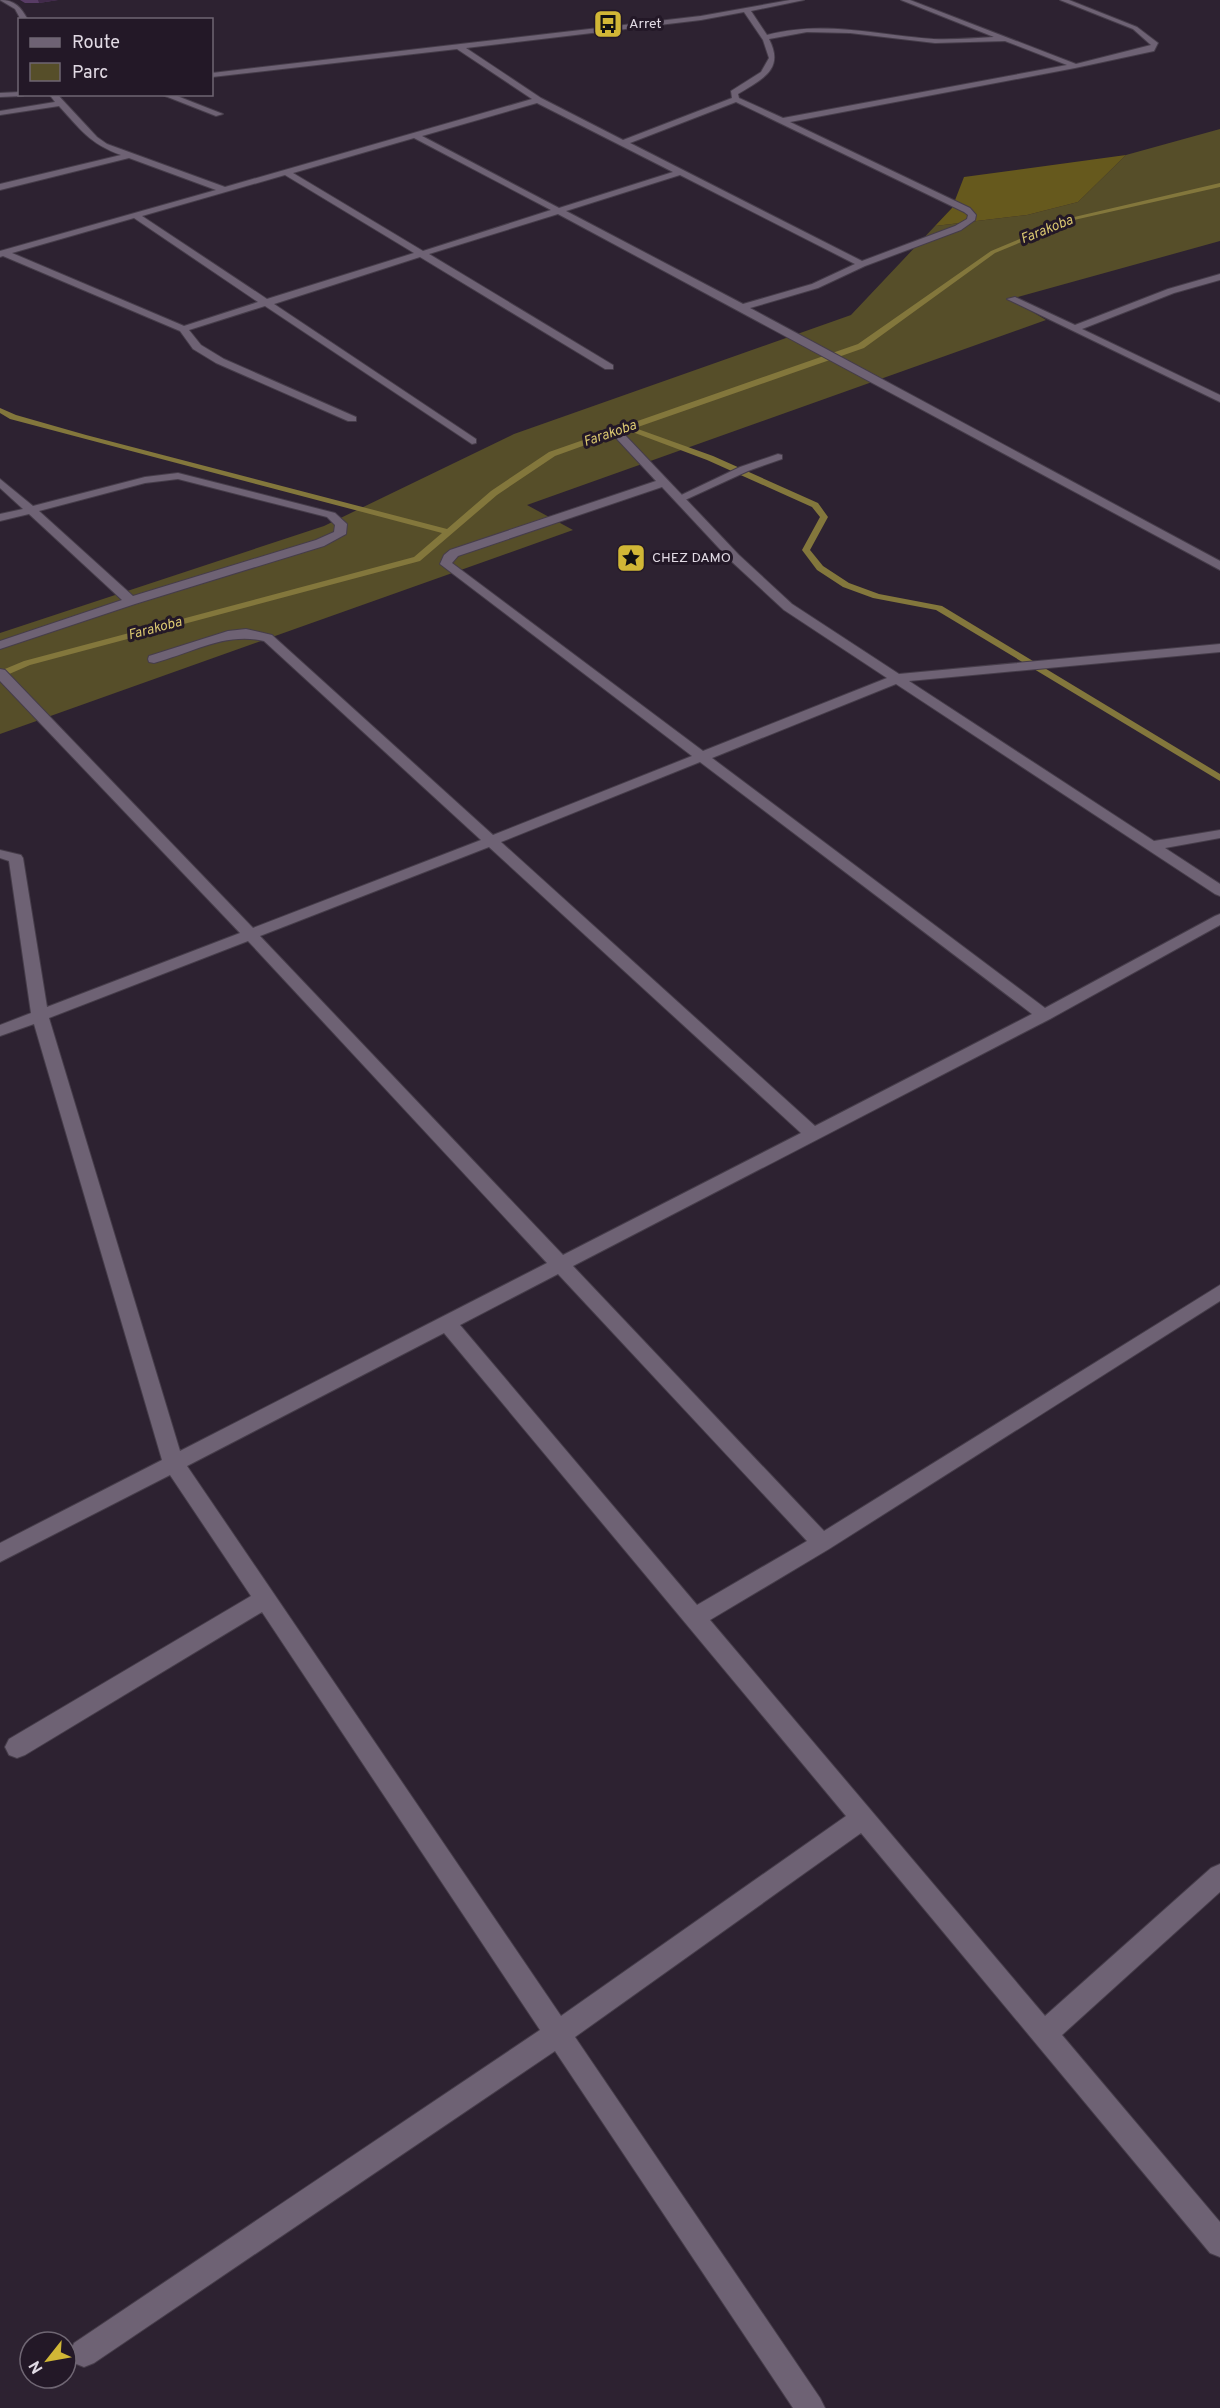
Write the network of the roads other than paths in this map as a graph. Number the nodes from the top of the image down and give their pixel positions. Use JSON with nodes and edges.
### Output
{"nodes":[{"id":1,"x":3,"y":0,"type":"edge"},
{"id":2,"x":758,"y":0,"type":"edge"},
{"id":3,"x":801,"y":0,"type":"edge"},
{"id":4,"x":904,"y":0,"type":"edge"},
{"id":5,"x":1063,"y":0,"type":"edge"},
{"id":6,"x":771,"y":6,"type":"junction"},
{"id":7,"x":747,"y":11,"type":"junction"},
{"id":8,"x":24,"y":18,"type":"edge"},
{"id":9,"x":765,"y":38,"type":"junction"},
{"id":10,"x":1005,"y":39,"type":"junction"},
{"id":11,"x":460,"y":47,"type":"junction"},
{"id":12,"x":1075,"y":66,"type":"junction"},
{"id":13,"x":213,"y":75,"type":"edge"},
{"id":14,"x":18,"y":94,"type":"edge"},
{"id":15,"x":0,"y":95,"type":"edge"},
{"id":16,"x":53,"y":96,"type":"edge"},
{"id":17,"x":169,"y":96,"type":"edge"},
{"id":18,"x":736,"y":99,"type":"junction"},
{"id":19,"x":538,"y":100,"type":"junction"},
{"id":20,"x":60,"y":103,"type":"junction"},
{"id":21,"x":0,"y":113,"type":"edge"},
{"id":22,"x":219,"y":114,"type":"dead end"},
{"id":23,"x":782,"y":121,"type":"junction"},
{"id":24,"x":414,"y":135,"type":"junction"},
{"id":25,"x":623,"y":143,"type":"junction"},
{"id":26,"x":130,"y":155,"type":"junction"},
{"id":27,"x":286,"y":172,"type":"junction"},
{"id":28,"x":681,"y":172,"type":"junction"},
{"id":29,"x":0,"y":186,"type":"edge"},
{"id":30,"x":225,"y":190,"type":"junction"},
{"id":31,"x":557,"y":210,"type":"junction"},
{"id":32,"x":135,"y":215,"type":"junction"},
{"id":33,"x":2,"y":253,"type":"edge"},
{"id":34,"x":420,"y":254,"type":"junction"},
{"id":35,"x":862,"y":264,"type":"junction"},
{"id":36,"x":1220,"y":277,"type":"edge"},
{"id":37,"x":1012,"y":299,"type":"dead end"},
{"id":38,"x":265,"y":303,"type":"junction"},
{"id":39,"x":742,"y":307,"type":"junction"},
{"id":40,"x":183,"y":329,"type":"junction"},
{"id":41,"x":1074,"y":329,"type":"junction"},
{"id":42,"x":609,"y":367,"type":"dead end"},
{"id":43,"x":1220,"y":383,"type":"edge"},
{"id":44,"x":1200,"y":390,"type":"junction"},
{"id":45,"x":1220,"y":399,"type":"edge"},
{"id":46,"x":352,"y":419,"type":"dead end"},
{"id":47,"x":621,"y":437,"type":"dead end"},
{"id":48,"x":472,"y":441,"type":"dead end"},
{"id":49,"x":778,"y":457,"type":"dead end"},
{"id":50,"x":0,"y":482,"type":"edge"},
{"id":51,"x":665,"y":482,"type":"junction"},
{"id":52,"x":681,"y":498,"type":"junction"},
{"id":53,"x":30,"y":509,"type":"junction"},
{"id":54,"x":0,"y":518,"type":"edge"},
{"id":55,"x":1220,"y":566,"type":"edge"},
{"id":56,"x":131,"y":600,"type":"junction"},
{"id":57,"x":0,"y":645,"type":"edge"},
{"id":58,"x":1220,"y":648,"type":"edge"},
{"id":59,"x":154,"y":659,"type":"dead end"},
{"id":60,"x":0,"y":673,"type":"edge"},
{"id":61,"x":899,"y":678,"type":"junction"},
{"id":62,"x":701,"y":758,"type":"junction"},
{"id":63,"x":1220,"y":834,"type":"edge"},
{"id":64,"x":491,"y":841,"type":"junction"},
{"id":65,"x":1151,"y":846,"type":"junction"},
{"id":66,"x":0,"y":854,"type":"edge"},
{"id":67,"x":1220,"y":891,"type":"edge"},
{"id":68,"x":1220,"y":919,"type":"edge"},
{"id":69,"x":250,"y":934,"type":"junction"},
{"id":70,"x":1044,"y":1015,"type":"junction"},
{"id":71,"x":40,"y":1016,"type":"junction"},
{"id":72,"x":0,"y":1031,"type":"edge"},
{"id":73,"x":813,"y":1134,"type":"junction"},
{"id":74,"x":560,"y":1264,"type":"junction"},
{"id":75,"x":1220,"y":1292,"type":"edge"},
{"id":76,"x":447,"y":1323,"type":"junction"},
{"id":77,"x":174,"y":1464,"type":"junction"},
{"id":78,"x":822,"y":1544,"type":"junction"},
{"id":79,"x":0,"y":1553,"type":"edge"},
{"id":80,"x":265,"y":1599,"type":"junction"},
{"id":81,"x":695,"y":1618,"type":"junction"},
{"id":82,"x":17,"y":1747,"type":"dead end"},
{"id":83,"x":863,"y":1818,"type":"junction"},
{"id":84,"x":1220,"y":1876,"type":"edge"},
{"id":85,"x":557,"y":2034,"type":"junction"},
{"id":86,"x":1044,"y":2034,"type":"junction"},
{"id":87,"x":1220,"y":2243,"type":"edge"},
{"id":88,"x":84,"y":2353,"type":"dead end"},
{"id":89,"x":810,"y":2408,"type":"edge"}],
"edges":[{"from":1,"to":8,"type":"street"},
{"from":2,"to":6,"type":"street"},
{"from":3,"to":6,"type":"street"},
{"from":4,"to":10,"type":"street"},
{"from":5,"to":12,"type":"street"},
{"from":6,"to":7,"type":"street"},
{"from":7,"to":9,"type":"street"},
{"from":7,"to":11,"type":"street"},
{"from":9,"to":10,"type":"street"},
{"from":9,"to":18,"type":"street"},
{"from":10,"to":12,"type":"street"},
{"from":11,"to":13,"type":"street"},
{"from":11,"to":19,"type":"street"},
{"from":12,"to":23,"type":"street"},
{"from":14,"to":15,"type":"street"},
{"from":16,"to":20,"type":"street"},
{"from":17,"to":22,"type":"street"},
{"from":18,"to":23,"type":"street"},
{"from":18,"to":25,"type":"street"},
{"from":19,"to":24,"type":"street"},
{"from":19,"to":25,"type":"street"},
{"from":20,"to":21,"type":"street"},
{"from":20,"to":26,"type":"street"},
{"from":23,"to":35,"type":"street"},
{"from":24,"to":27,"type":"street"},
{"from":24,"to":31,"type":"street"},
{"from":25,"to":28,"type":"street"},
{"from":26,"to":29,"type":"street"},
{"from":26,"to":30,"type":"street"},
{"from":27,"to":30,"type":"street"},
{"from":27,"to":34,"type":"street"},
{"from":28,"to":31,"type":"street"},
{"from":28,"to":35,"type":"street"},
{"from":30,"to":32,"type":"street"},
{"from":31,"to":34,"type":"street"},
{"from":31,"to":39,"type":"street"},
{"from":32,"to":33,"type":"street"},
{"from":32,"to":38,"type":"street"},
{"from":33,"to":40,"type":"street"},
{"from":34,"to":38,"type":"street"},
{"from":34,"to":42,"type":"street"},
{"from":35,"to":39,"type":"street"},
{"from":36,"to":41,"type":"street"},
{"from":37,"to":41,"type":"street"},
{"from":38,"to":40,"type":"street"},
{"from":38,"to":48,"type":"street"},
{"from":39,"to":55,"type":"street"},
{"from":40,"to":46,"type":"street"},
{"from":41,"to":44,"type":"street"},
{"from":43,"to":44,"type":"street"},
{"from":44,"to":45,"type":"street"},
{"from":47,"to":51,"type":"street"},
{"from":49,"to":52,"type":"street"},
{"from":50,"to":53,"type":"street"},
{"from":51,"to":52,"type":"street"},
{"from":51,"to":62,"type":"street"},
{"from":52,"to":61,"type":"street"},
{"from":53,"to":54,"type":"street"},
{"from":53,"to":56,"type":"street"},
{"from":53,"to":56,"type":"street"},
{"from":56,"to":57,"type":"street"},
{"from":58,"to":61,"type":"street"},
{"from":59,"to":64,"type":"street"},
{"from":60,"to":69,"type":"street"},
{"from":61,"to":62,"type":"street"},
{"from":61,"to":65,"type":"street"},
{"from":62,"to":64,"type":"street"},
{"from":62,"to":70,"type":"street"},
{"from":63,"to":65,"type":"street"},
{"from":64,"to":69,"type":"street"},
{"from":64,"to":73,"type":"street"},
{"from":65,"to":67,"type":"street"},
{"from":66,"to":71,"type":"street"},
{"from":68,"to":70,"type":"street"},
{"from":69,"to":71,"type":"street"},
{"from":69,"to":74,"type":"street"},
{"from":70,"to":73,"type":"street"},
{"from":71,"to":72,"type":"street"},
{"from":71,"to":77,"type":"street"},
{"from":73,"to":74,"type":"street"},
{"from":74,"to":76,"type":"street"},
{"from":74,"to":78,"type":"street"},
{"from":75,"to":78,"type":"street"},
{"from":76,"to":77,"type":"street"},
{"from":76,"to":81,"type":"street"},
{"from":77,"to":79,"type":"street"},
{"from":77,"to":80,"type":"street"},
{"from":78,"to":81,"type":"street"},
{"from":80,"to":82,"type":"street"},
{"from":80,"to":85,"type":"street"},
{"from":81,"to":83,"type":"street"},
{"from":83,"to":85,"type":"street"},
{"from":83,"to":86,"type":"street"},
{"from":84,"to":86,"type":"street"},
{"from":85,"to":88,"type":"street"},
{"from":85,"to":89,"type":"street"},
{"from":86,"to":87,"type":"street"}]}
